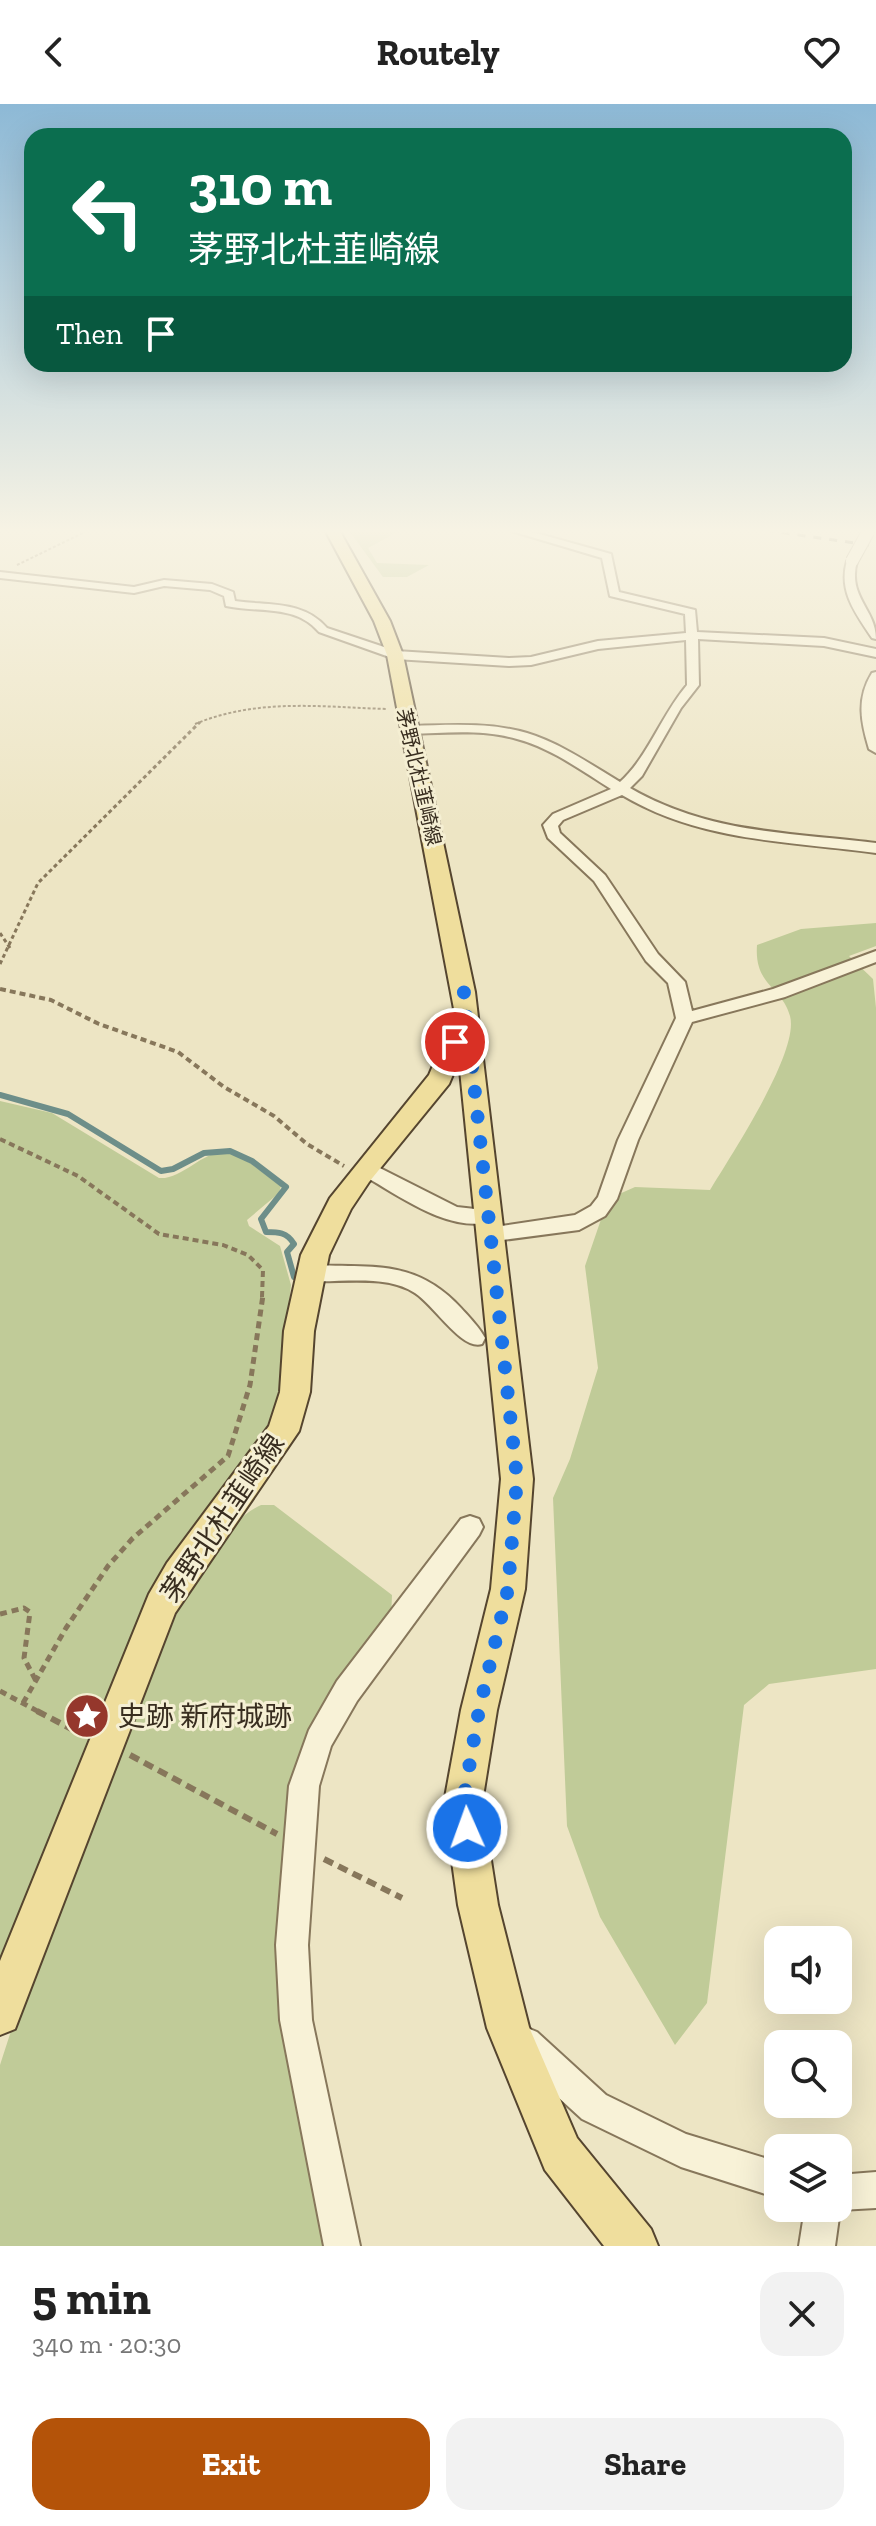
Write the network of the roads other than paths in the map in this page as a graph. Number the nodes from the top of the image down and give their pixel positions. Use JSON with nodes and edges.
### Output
{"nodes":[{"id":1,"x":322,"y":628,"type":"edge"},
{"id":2,"x":385,"y":628,"type":"edge"},
{"id":3,"x":692,"y":628,"type":"edge"},
{"id":4,"x":693,"y":635,"type":"junction"},
{"id":5,"x":876,"y":653,"type":"edge"},
{"id":6,"x":395,"y":655,"type":"junction"},
{"id":7,"x":876,"y":676,"type":"edge"},
{"id":8,"x":410,"y":730,"type":"junction"},
{"id":9,"x":876,"y":749,"type":"edge"},
{"id":10,"x":621,"y":789,"type":"junction"},
{"id":11,"x":876,"y":848,"type":"edge"},
{"id":12,"x":876,"y":956,"type":"edge"},
{"id":13,"x":464,"y":992,"type":"junction"},
{"id":14,"x":685,"y":1018,"type":"junction"},
{"id":15,"x":363,"y":1172,"type":"junction"},
{"id":16,"x":487,"y":1225,"type":"junction"},
{"id":17,"x":309,"y":1273,"type":"junction"},
{"id":18,"x":474,"y":1338,"type":"dead end"},
{"id":19,"x":470,"y":1527,"type":"dead end"},
{"id":20,"x":0,"y":2014,"type":"edge"},
{"id":21,"x":508,"y":2028,"type":"junction"},
{"id":22,"x":764,"y":2176,"type":"edge"},
{"id":23,"x":876,"y":2190,"type":"edge"},
{"id":24,"x":852,"y":2192,"type":"edge"},
{"id":25,"x":821,"y":2222,"type":"edge"},
{"id":26,"x":342,"y":2246,"type":"edge"},
{"id":27,"x":634,"y":2246,"type":"edge"},
{"id":28,"x":817,"y":2246,"type":"edge"}],
"edges":[{"from":1,"to":6,"type":"street"},
{"from":2,"to":6,"type":"main road","name":"茅野北杜韮崎線"},
{"from":3,"to":4,"type":"street"},
{"from":4,"to":5,"type":"street"},
{"from":4,"to":6,"type":"street"},
{"from":4,"to":10,"type":"street"},
{"from":6,"to":8,"type":"main road","name":"茅野北杜韮崎線"},
{"from":7,"to":9,"type":"street"},
{"from":8,"to":10,"type":"street"},
{"from":8,"to":13,"type":"main road","name":"茅野北杜韮崎線"},
{"from":10,"to":11,"type":"street"},
{"from":10,"to":14,"type":"street"},
{"from":12,"to":14,"type":"street"},
{"from":13,"to":15,"type":"main road","name":"茅野北杜韮崎線"},
{"from":13,"to":16,"type":"main road","name":"茅野北杜韮崎線"},
{"from":14,"to":16,"type":"street"},
{"from":15,"to":16,"type":"street"},
{"from":15,"to":17,"type":"main road","name":"茅野北杜韮崎線"},
{"from":16,"to":21,"type":"main road","name":"茅野北杜韮崎線"},
{"from":17,"to":18,"type":"street"},
{"from":17,"to":20,"type":"main road","name":"茅野北杜韮崎線"},
{"from":19,"to":26,"type":"street"},
{"from":21,"to":22,"type":"street"},
{"from":21,"to":27,"type":"main road","name":"茅野北杜韮崎線"},
{"from":23,"to":24,"type":"street"},
{"from":25,"to":28,"type":"street"}]}
